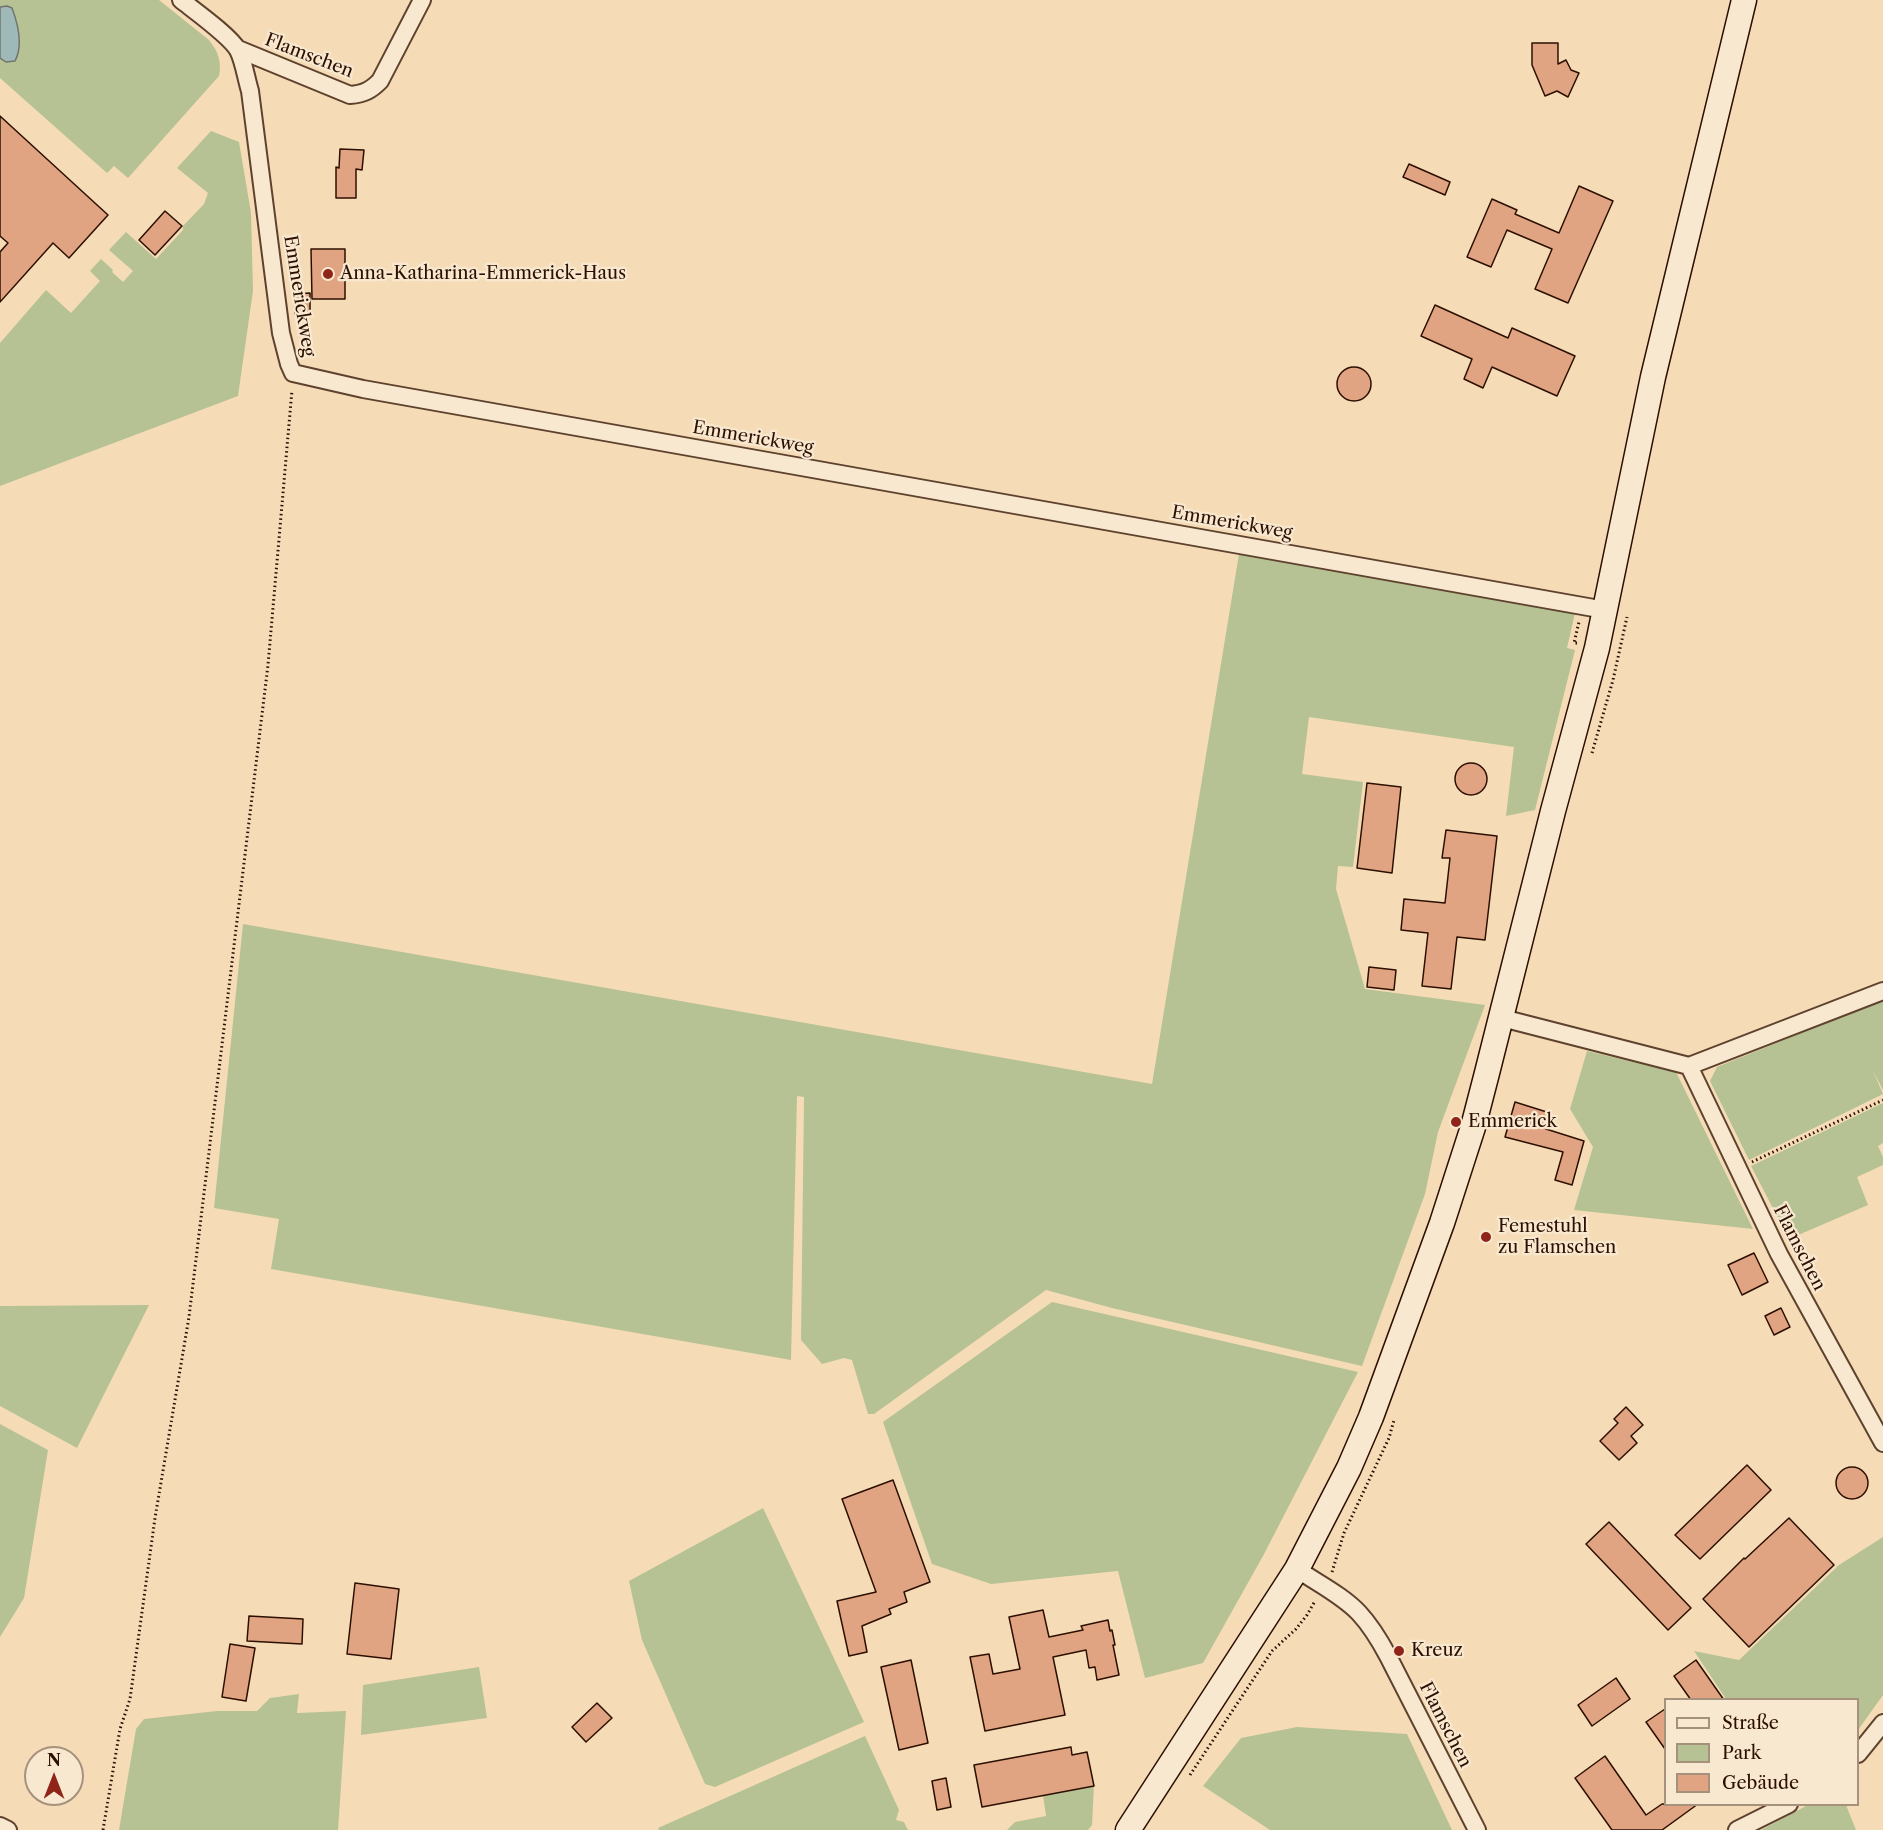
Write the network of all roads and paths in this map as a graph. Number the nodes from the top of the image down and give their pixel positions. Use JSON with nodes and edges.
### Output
{"nodes":[{"id":1,"x":181,"y":0,"type":"edge"},
{"id":2,"x":422,"y":0,"type":"edge"},
{"id":3,"x":1744,"y":0,"type":"edge"},
{"id":4,"x":238,"y":49,"type":"junction"},
{"id":5,"x":294,"y":373,"type":"junction"},
{"id":6,"x":1605,"y":610,"type":"junction"},
{"id":7,"x":1883,"y":991,"type":"edge"},
{"id":8,"x":1502,"y":1018,"type":"junction"},
{"id":9,"x":1689,"y":1066,"type":"junction"},
{"id":10,"x":1883,"y":1100,"type":"edge"},
{"id":11,"x":1752,"y":1162,"type":"dead end"},
{"id":12,"x":1883,"y":1443,"type":"edge"},
{"id":13,"x":1298,"y":1569,"type":"junction"},
{"id":14,"x":1883,"y":1723,"type":"edge"},
{"id":15,"x":1859,"y":1752,"type":"edge"},
{"id":16,"x":1785,"y":1806,"type":"edge"},
{"id":17,"x":0,"y":1826,"type":"edge"},
{"id":18,"x":8,"y":1830,"type":"edge"},
{"id":19,"x":102,"y":1830,"type":"edge"},
{"id":20,"x":1128,"y":1830,"type":"edge"},
{"id":21,"x":1477,"y":1830,"type":"edge"},
{"id":22,"x":1737,"y":1830,"type":"edge"}],
"edges":[{"from":1,"to":4,"type":"street"},
{"from":2,"to":4,"type":"street","name":"Flamschen"},
{"from":3,"to":6,"type":"main road"},
{"from":4,"to":5,"type":"street","name":"Emmerickweg"},
{"from":5,"to":6,"type":"street","name":"Emmerickweg"},
{"from":5,"to":19,"type":"path"},
{"from":6,"to":8,"type":"main road"},
{"from":7,"to":9,"type":"street"},
{"from":8,"to":9,"type":"street"},
{"from":8,"to":13,"type":"main road"},
{"from":9,"to":12,"type":"street","name":"Flamschen"},
{"from":10,"to":11,"type":"path"},
{"from":13,"to":20,"type":"main road"},
{"from":13,"to":21,"type":"street","name":"Flamschen"},
{"from":14,"to":15,"type":"street"},
{"from":16,"to":22,"type":"street"},
{"from":17,"to":18,"type":"street"}]}
